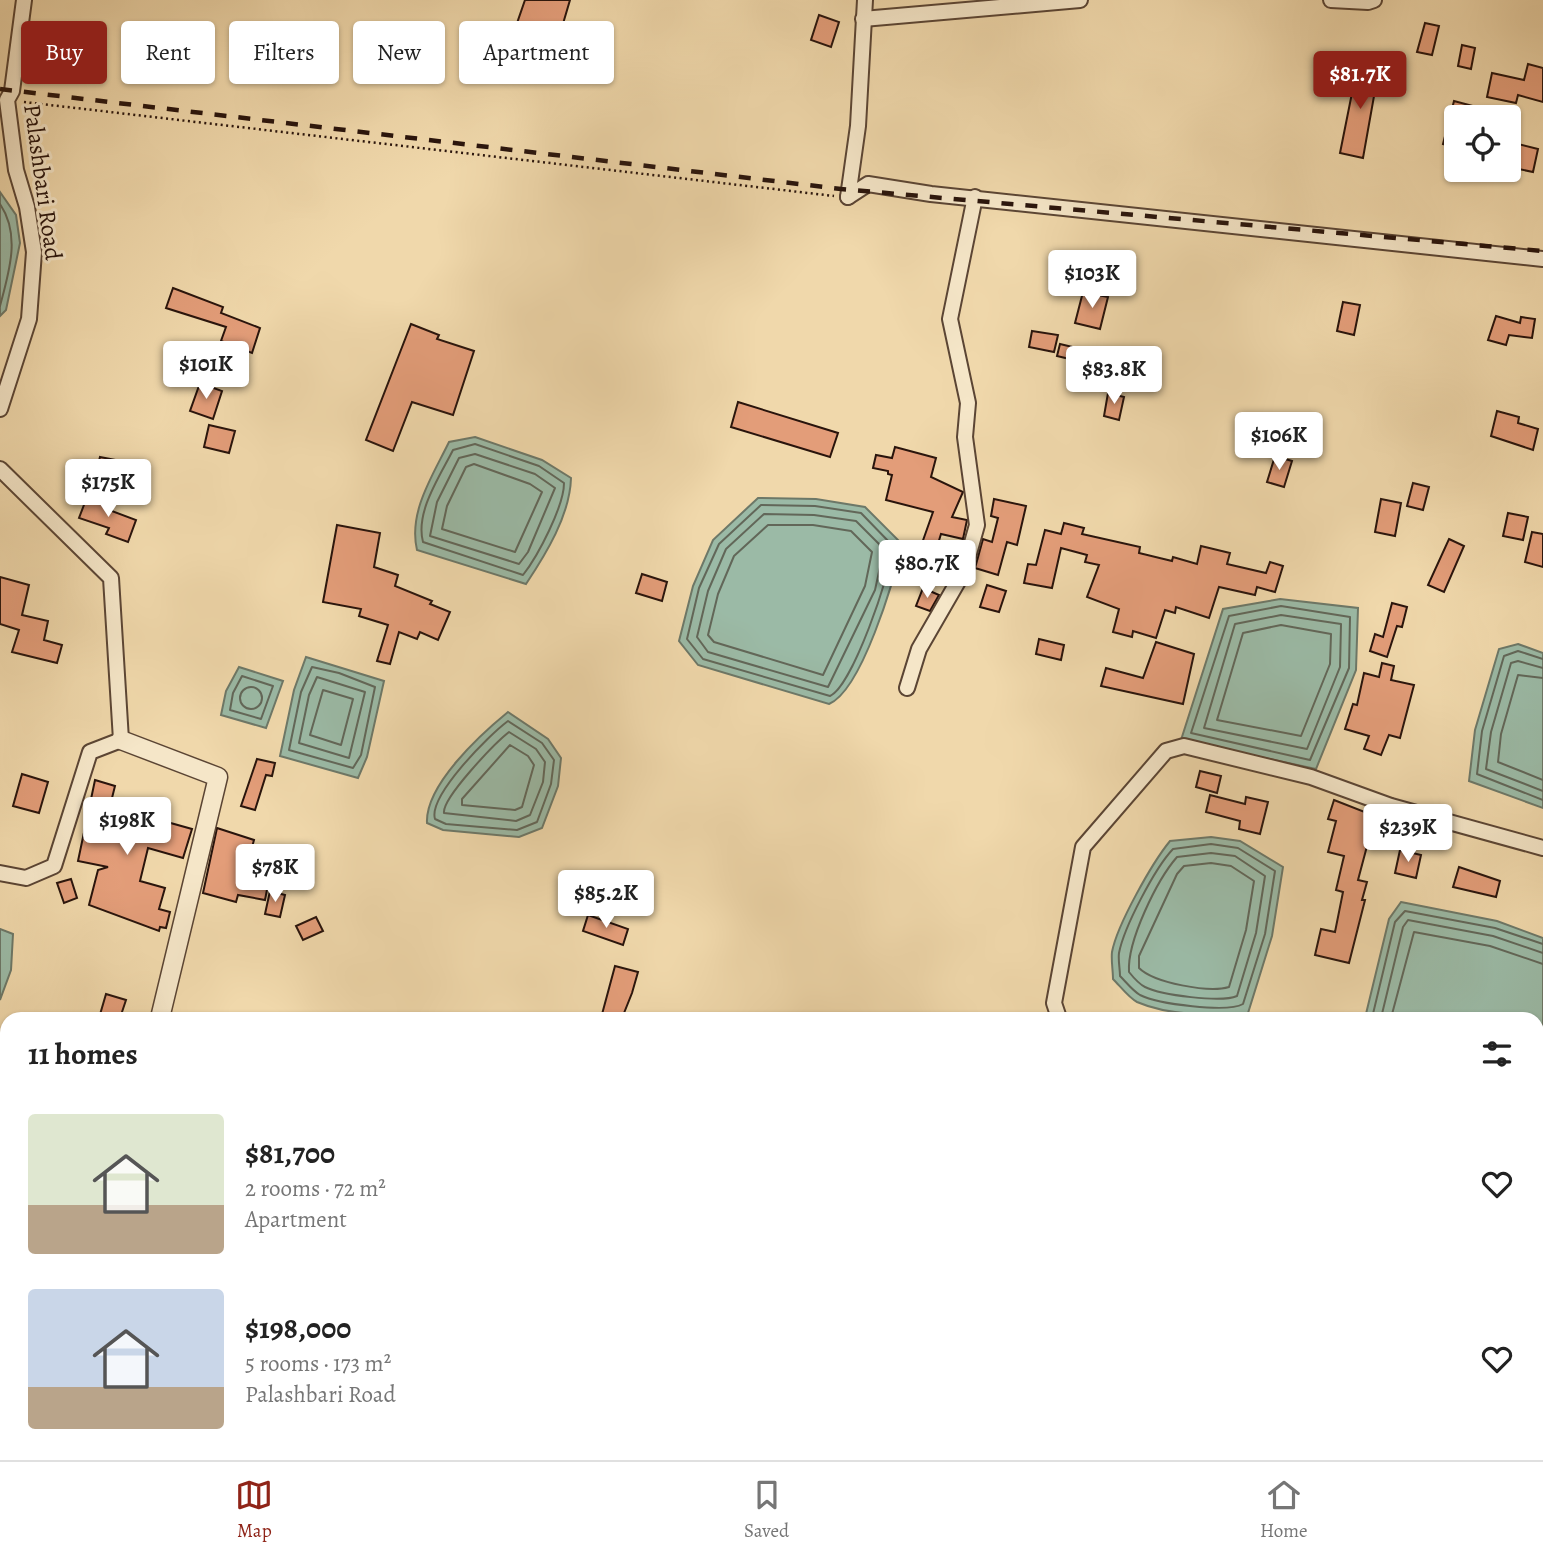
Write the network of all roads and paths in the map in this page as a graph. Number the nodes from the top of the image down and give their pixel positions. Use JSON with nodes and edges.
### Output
{"nodes":[{"id":1,"x":24,"y":0,"type":"edge"},
{"id":2,"x":865,"y":0,"type":"edge"},
{"id":3,"x":1080,"y":0,"type":"edge"},
{"id":4,"x":1331,"y":0,"type":"edge"},
{"id":5,"x":1374,"y":0,"type":"edge"},
{"id":6,"x":863,"y":19,"type":"junction"},
{"id":7,"x":7,"y":100,"type":"junction"},
{"id":8,"x":848,"y":197,"type":"junction"},
{"id":9,"x":975,"y":197,"type":"junction"},
{"id":10,"x":1543,"y":259,"type":"edge"},
{"id":11,"x":0,"y":409,"type":"edge"},
{"id":12,"x":0,"y":468,"type":"edge"},
{"id":13,"x":907,"y":688,"type":"dead end"},
{"id":14,"x":121,"y":740,"type":"junction"},
{"id":15,"x":1543,"y":848,"type":"edge"},
{"id":16,"x":0,"y":873,"type":"edge"},
{"id":17,"x":160,"y":1012,"type":"edge"},
{"id":18,"x":1057,"y":1012,"type":"edge"}],
"edges":[{"from":1,"to":7,"type":"street","name":"Palashbari Road"},
{"from":2,"to":6,"type":"street"},
{"from":3,"to":6,"type":"street"},
{"from":4,"to":5,"type":"street"},
{"from":6,"to":8,"type":"street"},
{"from":7,"to":8,"type":"path"},
{"from":7,"to":11,"type":"street","name":"Palashbari Road"},
{"from":8,"to":9,"type":"street"},
{"from":9,"to":10,"type":"street"},
{"from":9,"to":13,"type":"street"},
{"from":12,"to":14,"type":"street"},
{"from":14,"to":16,"type":"street"},
{"from":14,"to":17,"type":"street"},
{"from":15,"to":18,"type":"street"}]}
